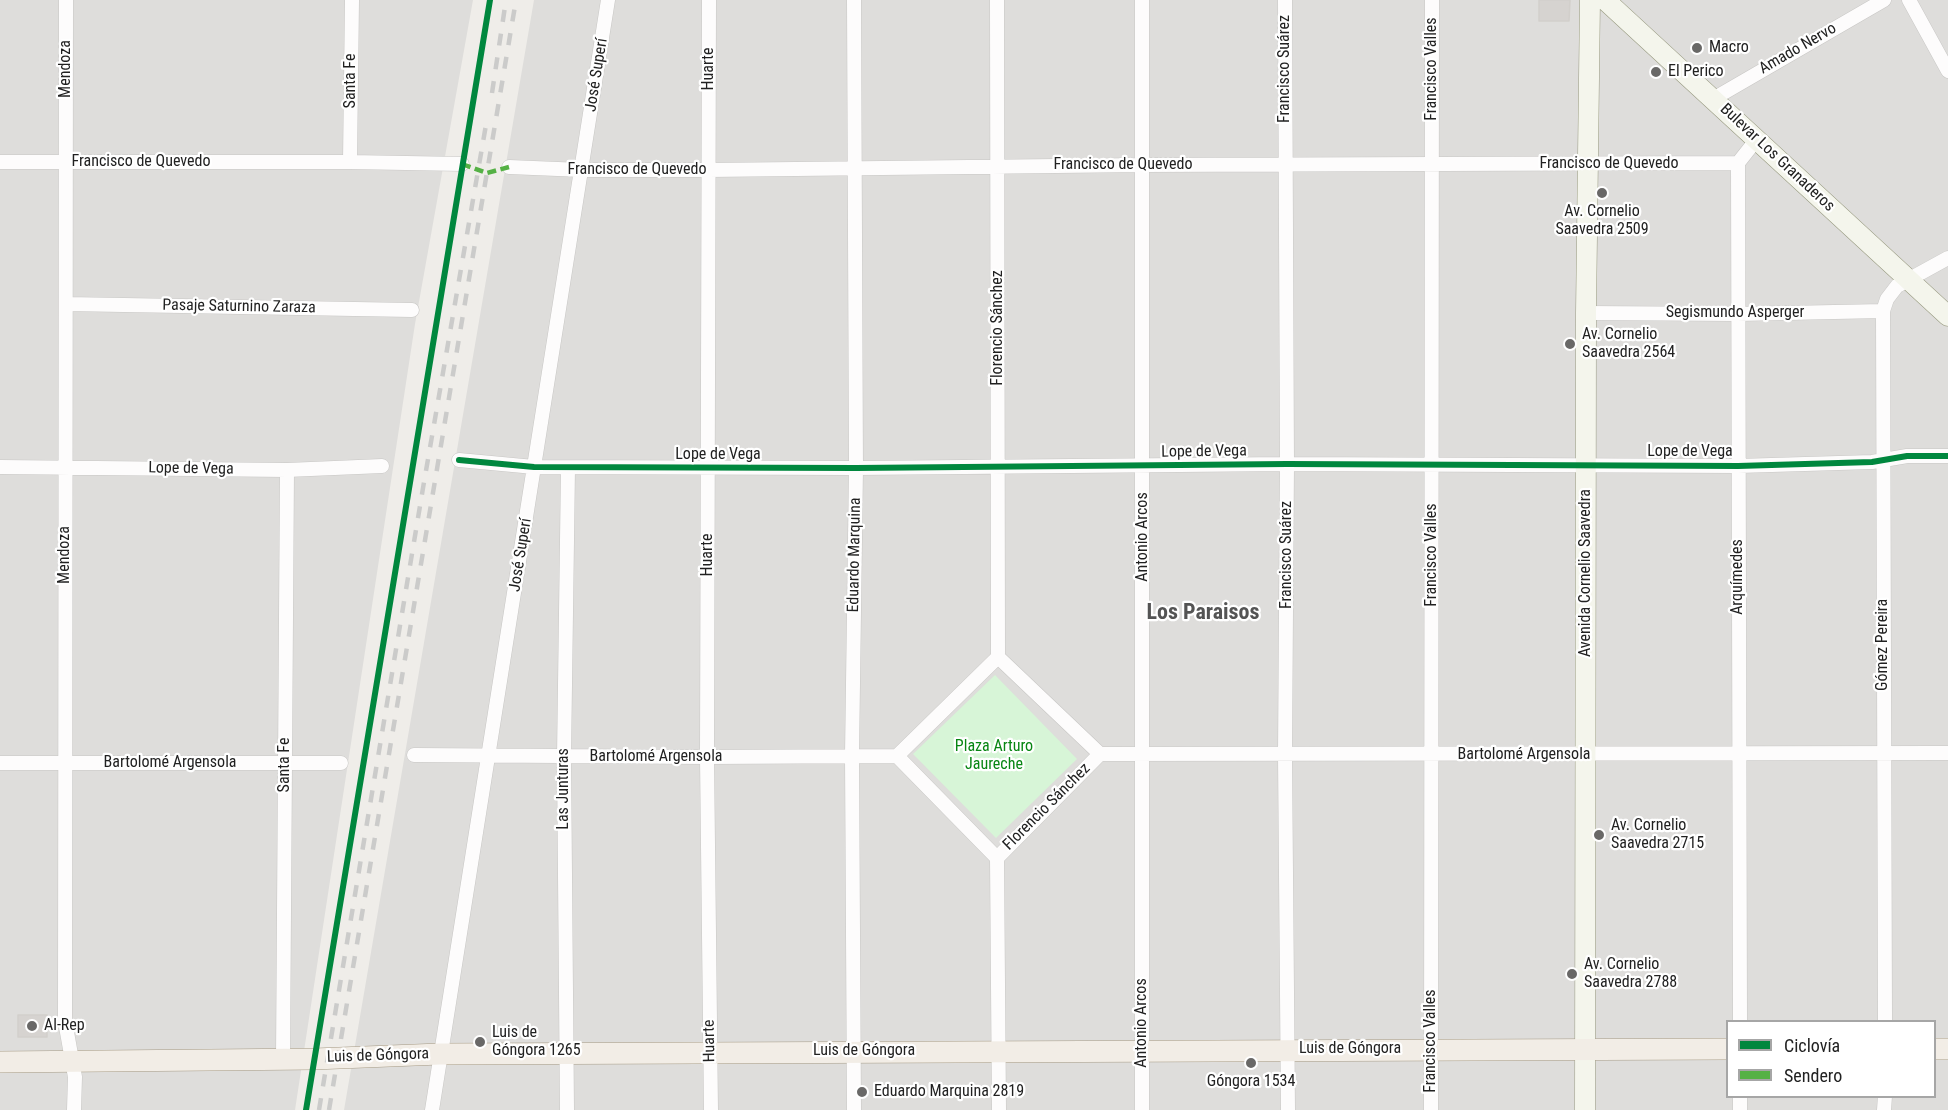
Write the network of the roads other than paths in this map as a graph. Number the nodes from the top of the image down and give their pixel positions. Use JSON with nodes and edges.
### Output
{"nodes":[{"id":1,"x":66,"y":0,"type":"edge"},
{"id":2,"x":352,"y":0,"type":"edge"},
{"id":3,"x":609,"y":0,"type":"edge"},
{"id":4,"x":709,"y":0,"type":"edge"},
{"id":5,"x":854,"y":0,"type":"edge"},
{"id":6,"x":997,"y":0,"type":"edge"},
{"id":7,"x":1142,"y":0,"type":"edge"},
{"id":8,"x":1285,"y":0,"type":"edge"},
{"id":9,"x":1432,"y":0,"type":"edge"},
{"id":10,"x":1590,"y":0,"type":"edge"},
{"id":11,"x":1605,"y":0,"type":"edge"},
{"id":12,"x":1884,"y":0,"type":"edge"},
{"id":13,"x":1909,"y":0,"type":"edge"},
{"id":14,"x":1948,"y":71,"type":"edge"},
{"id":15,"x":1713,"y":99,"type":"junction"},
{"id":16,"x":1757,"y":139,"type":"junction"},
{"id":17,"x":0,"y":162,"type":"edge"},
{"id":18,"x":66,"y":162,"type":"junction"},
{"id":19,"x":350,"y":162,"type":"junction"},
{"id":20,"x":1738,"y":163,"type":"junction"},
{"id":21,"x":462,"y":164,"type":"dead end"},
{"id":22,"x":1286,"y":164,"type":"junction"},
{"id":23,"x":1432,"y":164,"type":"junction"},
{"id":24,"x":1143,"y":165,"type":"junction"},
{"id":25,"x":1588,"y":165,"type":"junction"},
{"id":26,"x":509,"y":167,"type":"dead end"},
{"id":27,"x":998,"y":167,"type":"junction"},
{"id":28,"x":854,"y":168,"type":"junction"},
{"id":29,"x":582,"y":170,"type":"junction"},
{"id":30,"x":709,"y":170,"type":"junction"},
{"id":31,"x":1948,"y":258,"type":"edge"},
{"id":32,"x":1909,"y":280,"type":"junction"},
{"id":33,"x":66,"y":304,"type":"junction"},
{"id":34,"x":412,"y":310,"type":"dead end"},
{"id":35,"x":1884,"y":311,"type":"junction"},
{"id":36,"x":1586,"y":314,"type":"junction"},
{"id":37,"x":1737,"y":314,"type":"junction"},
{"id":38,"x":1948,"y":316,"type":"edge"},
{"id":39,"x":1948,"y":456,"type":"edge"},
{"id":40,"x":459,"y":460,"type":"dead end"},
{"id":41,"x":1885,"y":460,"type":"junction"},
{"id":42,"x":1287,"y":464,"type":"junction"},
{"id":43,"x":1432,"y":465,"type":"junction"},
{"id":44,"x":1587,"y":465,"type":"junction"},
{"id":45,"x":382,"y":466,"type":"dead end"},
{"id":46,"x":998,"y":466,"type":"junction"},
{"id":47,"x":1143,"y":466,"type":"junction"},
{"id":48,"x":1738,"y":466,"type":"junction"},
{"id":49,"x":0,"y":467,"type":"edge"},
{"id":50,"x":65,"y":467,"type":"junction"},
{"id":51,"x":534,"y":467,"type":"junction"},
{"id":52,"x":568,"y":468,"type":"junction"},
{"id":53,"x":708,"y":468,"type":"junction"},
{"id":54,"x":856,"y":468,"type":"junction"},
{"id":55,"x":287,"y":470,"type":"junction"},
{"id":56,"x":998,"y":657,"type":"junction"},
{"id":57,"x":1948,"y":753,"type":"edge"},
{"id":58,"x":1100,"y":754,"type":"junction"},
{"id":59,"x":1143,"y":754,"type":"junction"},
{"id":60,"x":1738,"y":754,"type":"junction"},
{"id":61,"x":1883,"y":754,"type":"junction"},
{"id":62,"x":414,"y":755,"type":"dead end"},
{"id":63,"x":852,"y":755,"type":"junction"},
{"id":64,"x":1285,"y":755,"type":"junction"},
{"id":65,"x":1431,"y":755,"type":"junction"},
{"id":66,"x":1586,"y":755,"type":"junction"},
{"id":67,"x":490,"y":756,"type":"junction"},
{"id":68,"x":897,"y":756,"type":"junction"},
{"id":69,"x":564,"y":757,"type":"junction"},
{"id":70,"x":707,"y":757,"type":"junction"},
{"id":71,"x":285,"y":762,"type":"junction"},
{"id":72,"x":0,"y":763,"type":"edge"},
{"id":73,"x":65,"y":763,"type":"junction"},
{"id":74,"x":341,"y":763,"type":"dead end"},
{"id":75,"x":997,"y":858,"type":"junction"},
{"id":76,"x":1740,"y":1020,"type":"edge"},
{"id":77,"x":1885,"y":1020,"type":"edge"},
{"id":78,"x":1289,"y":1049,"type":"junction"},
{"id":79,"x":1586,"y":1049,"type":"junction"},
{"id":80,"x":1726,"y":1049,"type":"edge"},
{"id":81,"x":1432,"y":1050,"type":"junction"},
{"id":82,"x":855,"y":1051,"type":"junction"},
{"id":83,"x":999,"y":1051,"type":"junction"},
{"id":84,"x":1142,"y":1052,"type":"junction"},
{"id":85,"x":567,"y":1053,"type":"junction"},
{"id":86,"x":711,"y":1053,"type":"junction"},
{"id":87,"x":440,"y":1054,"type":"junction"},
{"id":88,"x":283,"y":1059,"type":"junction"},
{"id":89,"x":0,"y":1062,"type":"edge"},
{"id":90,"x":71,"y":1062,"type":"junction"},
{"id":91,"x":74,"y":1110,"type":"edge"},
{"id":92,"x":432,"y":1110,"type":"edge"},
{"id":93,"x":567,"y":1110,"type":"edge"},
{"id":94,"x":711,"y":1110,"type":"edge"},
{"id":95,"x":854,"y":1110,"type":"edge"},
{"id":96,"x":999,"y":1110,"type":"edge"},
{"id":97,"x":1142,"y":1110,"type":"edge"},
{"id":98,"x":1288,"y":1110,"type":"edge"},
{"id":99,"x":1431,"y":1110,"type":"edge"},
{"id":100,"x":1585,"y":1110,"type":"edge"}],
"edges":[{"from":1,"to":18,"type":"street","name":"Mendoza"},
{"from":2,"to":19,"type":"street","name":"Santa Fe"},
{"from":3,"to":29,"type":"street","name":"José Superí"},
{"from":4,"to":30,"type":"street","name":"Huarte"},
{"from":5,"to":28,"type":"street","name":"Eduardo Marquina"},
{"from":6,"to":27,"type":"street","name":"Florencio Sánchez"},
{"from":7,"to":24,"type":"street","name":"Antonio Arcos"},
{"from":8,"to":22,"type":"street","name":"Francisco Suárez"},
{"from":9,"to":23,"type":"street","name":"Francisco Valles"},
{"from":10,"to":25,"type":"main road","name":"Avenida Cornelio Saavedra"},
{"from":11,"to":15,"type":"main road","name":"Bulevar Los Granaderos"},
{"from":12,"to":15,"type":"street","name":"Amado Nervo"},
{"from":13,"to":14,"type":"street"},
{"from":15,"to":16,"type":"main road","name":"Bulevar Los Granaderos"},
{"from":16,"to":20,"type":"street"},
{"from":16,"to":32,"type":"main road","name":"Bulevar Los Granaderos"},
{"from":17,"to":18,"type":"street","name":"Francisco de Quevedo"},
{"from":18,"to":19,"type":"street","name":"Francisco de Quevedo"},
{"from":18,"to":33,"type":"street","name":"Mendoza"},
{"from":19,"to":21,"type":"street","name":"Francisco de Quevedo"},
{"from":20,"to":25,"type":"street","name":"Francisco de Quevedo"},
{"from":20,"to":37,"type":"street","name":"Arquímedes"},
{"from":22,"to":23,"type":"street","name":"Francisco de Quevedo"},
{"from":22,"to":24,"type":"street","name":"Francisco de Quevedo"},
{"from":22,"to":42,"type":"street","name":"Francisco Suárez"},
{"from":23,"to":25,"type":"street","name":"Francisco de Quevedo"},
{"from":23,"to":43,"type":"street","name":"Francisco Valles"},
{"from":24,"to":27,"type":"street","name":"Francisco de Quevedo"},
{"from":24,"to":47,"type":"street","name":"Antonio Arcos"},
{"from":25,"to":36,"type":"main road","name":"Avenida Cornelio Saavedra"},
{"from":26,"to":29,"type":"street","name":"Francisco de Quevedo"},
{"from":27,"to":28,"type":"street","name":"Francisco de Quevedo"},
{"from":27,"to":46,"type":"street","name":"Florencio Sánchez"},
{"from":28,"to":30,"type":"street","name":"Francisco de Quevedo"},
{"from":28,"to":54,"type":"street","name":"Eduardo Marquina"},
{"from":29,"to":30,"type":"street","name":"Francisco de Quevedo"},
{"from":29,"to":51,"type":"street","name":"José Superí"},
{"from":30,"to":53,"type":"street","name":"Huarte"},
{"from":31,"to":32,"type":"street","name":"Gómez Pereira"},
{"from":32,"to":35,"type":"street","name":"Gómez Pereira"},
{"from":32,"to":38,"type":"main road","name":"Bulevar Los Granaderos"},
{"from":33,"to":34,"type":"street","name":"Pasaje Saturnino Zaraza"},
{"from":33,"to":50,"type":"street","name":"Mendoza"},
{"from":35,"to":37,"type":"street","name":"Segismundo Asperger"},
{"from":35,"to":41,"type":"street","name":"Gómez Pereira"},
{"from":36,"to":37,"type":"street","name":"Segismundo Asperger"},
{"from":36,"to":44,"type":"main road","name":"Avenida Cornelio Saavedra"},
{"from":37,"to":48,"type":"street","name":"Arquímedes"},
{"from":39,"to":41,"type":"street","name":"Lope de Vega"},
{"from":40,"to":51,"type":"street","name":"Lope de Vega"},
{"from":41,"to":48,"type":"street","name":"Lope de Vega"},
{"from":41,"to":61,"type":"street","name":"Gómez Pereira"},
{"from":42,"to":43,"type":"street","name":"Lope de Vega"},
{"from":42,"to":47,"type":"street","name":"Lope de Vega"},
{"from":42,"to":64,"type":"street","name":"Francisco Suárez"},
{"from":43,"to":44,"type":"street","name":"Lope de Vega"},
{"from":43,"to":65,"type":"street","name":"Francisco Valles"},
{"from":44,"to":48,"type":"street","name":"Lope de Vega"},
{"from":44,"to":66,"type":"main road","name":"Avenida Cornelio Saavedra"},
{"from":45,"to":55,"type":"street","name":"Lope de Vega"},
{"from":46,"to":47,"type":"street","name":"Lope de Vega"},
{"from":46,"to":54,"type":"street","name":"Lope de Vega"},
{"from":46,"to":56,"type":"street","name":"Florencio Sánchez"},
{"from":47,"to":59,"type":"street","name":"Antonio Arcos"},
{"from":48,"to":60,"type":"street","name":"Arquímedes"},
{"from":49,"to":50,"type":"street","name":"Lope de Vega"},
{"from":50,"to":55,"type":"street","name":"Lope de Vega"},
{"from":50,"to":73,"type":"street","name":"Mendoza"},
{"from":51,"to":52,"type":"street","name":"Lope de Vega"},
{"from":51,"to":67,"type":"street","name":"José Superí"},
{"from":52,"to":53,"type":"street","name":"Lope de Vega"},
{"from":52,"to":69,"type":"street","name":"Las Junturas"},
{"from":53,"to":54,"type":"street","name":"Lope de Vega"},
{"from":53,"to":70,"type":"street","name":"Huarte"},
{"from":54,"to":63,"type":"street","name":"Eduardo Marquina"},
{"from":55,"to":71,"type":"street","name":"Santa Fe"},
{"from":56,"to":58,"type":"street","name":"Florencio Sánchez"},
{"from":56,"to":68,"type":"street"},
{"from":57,"to":61,"type":"street","name":"Bartolomé Argensola"},
{"from":58,"to":59,"type":"street","name":"Bartolomé Argensola"},
{"from":58,"to":75,"type":"street","name":"Florencio Sánchez"},
{"from":59,"to":64,"type":"street","name":"Bartolomé Argensola"},
{"from":59,"to":84,"type":"street","name":"Antonio Arcos"},
{"from":60,"to":61,"type":"street","name":"Bartolomé Argensola"},
{"from":60,"to":66,"type":"street","name":"Bartolomé Argensola"},
{"from":60,"to":76,"type":"street","name":"Arquímedes"},
{"from":61,"to":77,"type":"street","name":"Gómez Pereira"},
{"from":62,"to":67,"type":"street","name":"Bartolomé Argensola"},
{"from":63,"to":68,"type":"street","name":"Bartolomé Argensola"},
{"from":63,"to":70,"type":"street","name":"Bartolomé Argensola"},
{"from":63,"to":82,"type":"street","name":"Eduardo Marquina"},
{"from":64,"to":65,"type":"street","name":"Bartolomé Argensola"},
{"from":64,"to":78,"type":"street","name":"Francisco Suárez"},
{"from":65,"to":66,"type":"street","name":"Bartolomé Argensola"},
{"from":65,"to":81,"type":"street","name":"Francisco Valles"},
{"from":66,"to":79,"type":"main road","name":"Avenida Cornelio Saavedra"},
{"from":67,"to":69,"type":"street","name":"Bartolomé Argensola"},
{"from":67,"to":87,"type":"street","name":"José Superí"},
{"from":68,"to":75,"type":"street","name":"Florencio Sánchez"},
{"from":69,"to":70,"type":"street","name":"Bartolomé Argensola"},
{"from":69,"to":85,"type":"street","name":"Las Junturas"},
{"from":70,"to":86,"type":"street","name":"Huarte"},
{"from":71,"to":73,"type":"street","name":"Bartolomé Argensola"},
{"from":71,"to":74,"type":"street","name":"Bartolomé Argensola"},
{"from":71,"to":88,"type":"street","name":"Santa Fe"},
{"from":72,"to":73,"type":"street","name":"Bartolomé Argensola"},
{"from":73,"to":90,"type":"street","name":"Mendoza"},
{"from":75,"to":83,"type":"street","name":"Florencio Sánchez"},
{"from":78,"to":81,"type":"main road","name":"Luis de Góngora"},
{"from":78,"to":84,"type":"main road","name":"Luis de Góngora"},
{"from":78,"to":98,"type":"street","name":"Francisco Suárez"},
{"from":79,"to":80,"type":"main road","name":"Luis de Góngora"},
{"from":79,"to":81,"type":"main road","name":"Luis de Góngora"},
{"from":79,"to":100,"type":"main road","name":"Avenida Cornelio Saavedra"},
{"from":81,"to":99,"type":"street","name":"Francisco Valles"},
{"from":82,"to":83,"type":"main road","name":"Luis de Góngora"},
{"from":82,"to":86,"type":"main road","name":"Luis de Góngora"},
{"from":82,"to":95,"type":"street","name":"Eduardo Marquina"},
{"from":83,"to":84,"type":"main road","name":"Luis de Góngora"},
{"from":83,"to":96,"type":"street","name":"Florencio Sánchez"},
{"from":84,"to":97,"type":"street","name":"Antonio Arcos"},
{"from":85,"to":86,"type":"main road","name":"Luis de Góngora"},
{"from":85,"to":87,"type":"main road","name":"Luis de Góngora"},
{"from":85,"to":93,"type":"street","name":"Las Junturas"},
{"from":86,"to":94,"type":"street","name":"Huarte"},
{"from":87,"to":88,"type":"main road","name":"Luis de Góngora"},
{"from":87,"to":92,"type":"street","name":"José Superí"},
{"from":88,"to":90,"type":"main road","name":"Luis de Góngora"},
{"from":89,"to":90,"type":"main road","name":"Luis de Góngora"},
{"from":90,"to":91,"type":"street","name":"Mendoza"}]}
